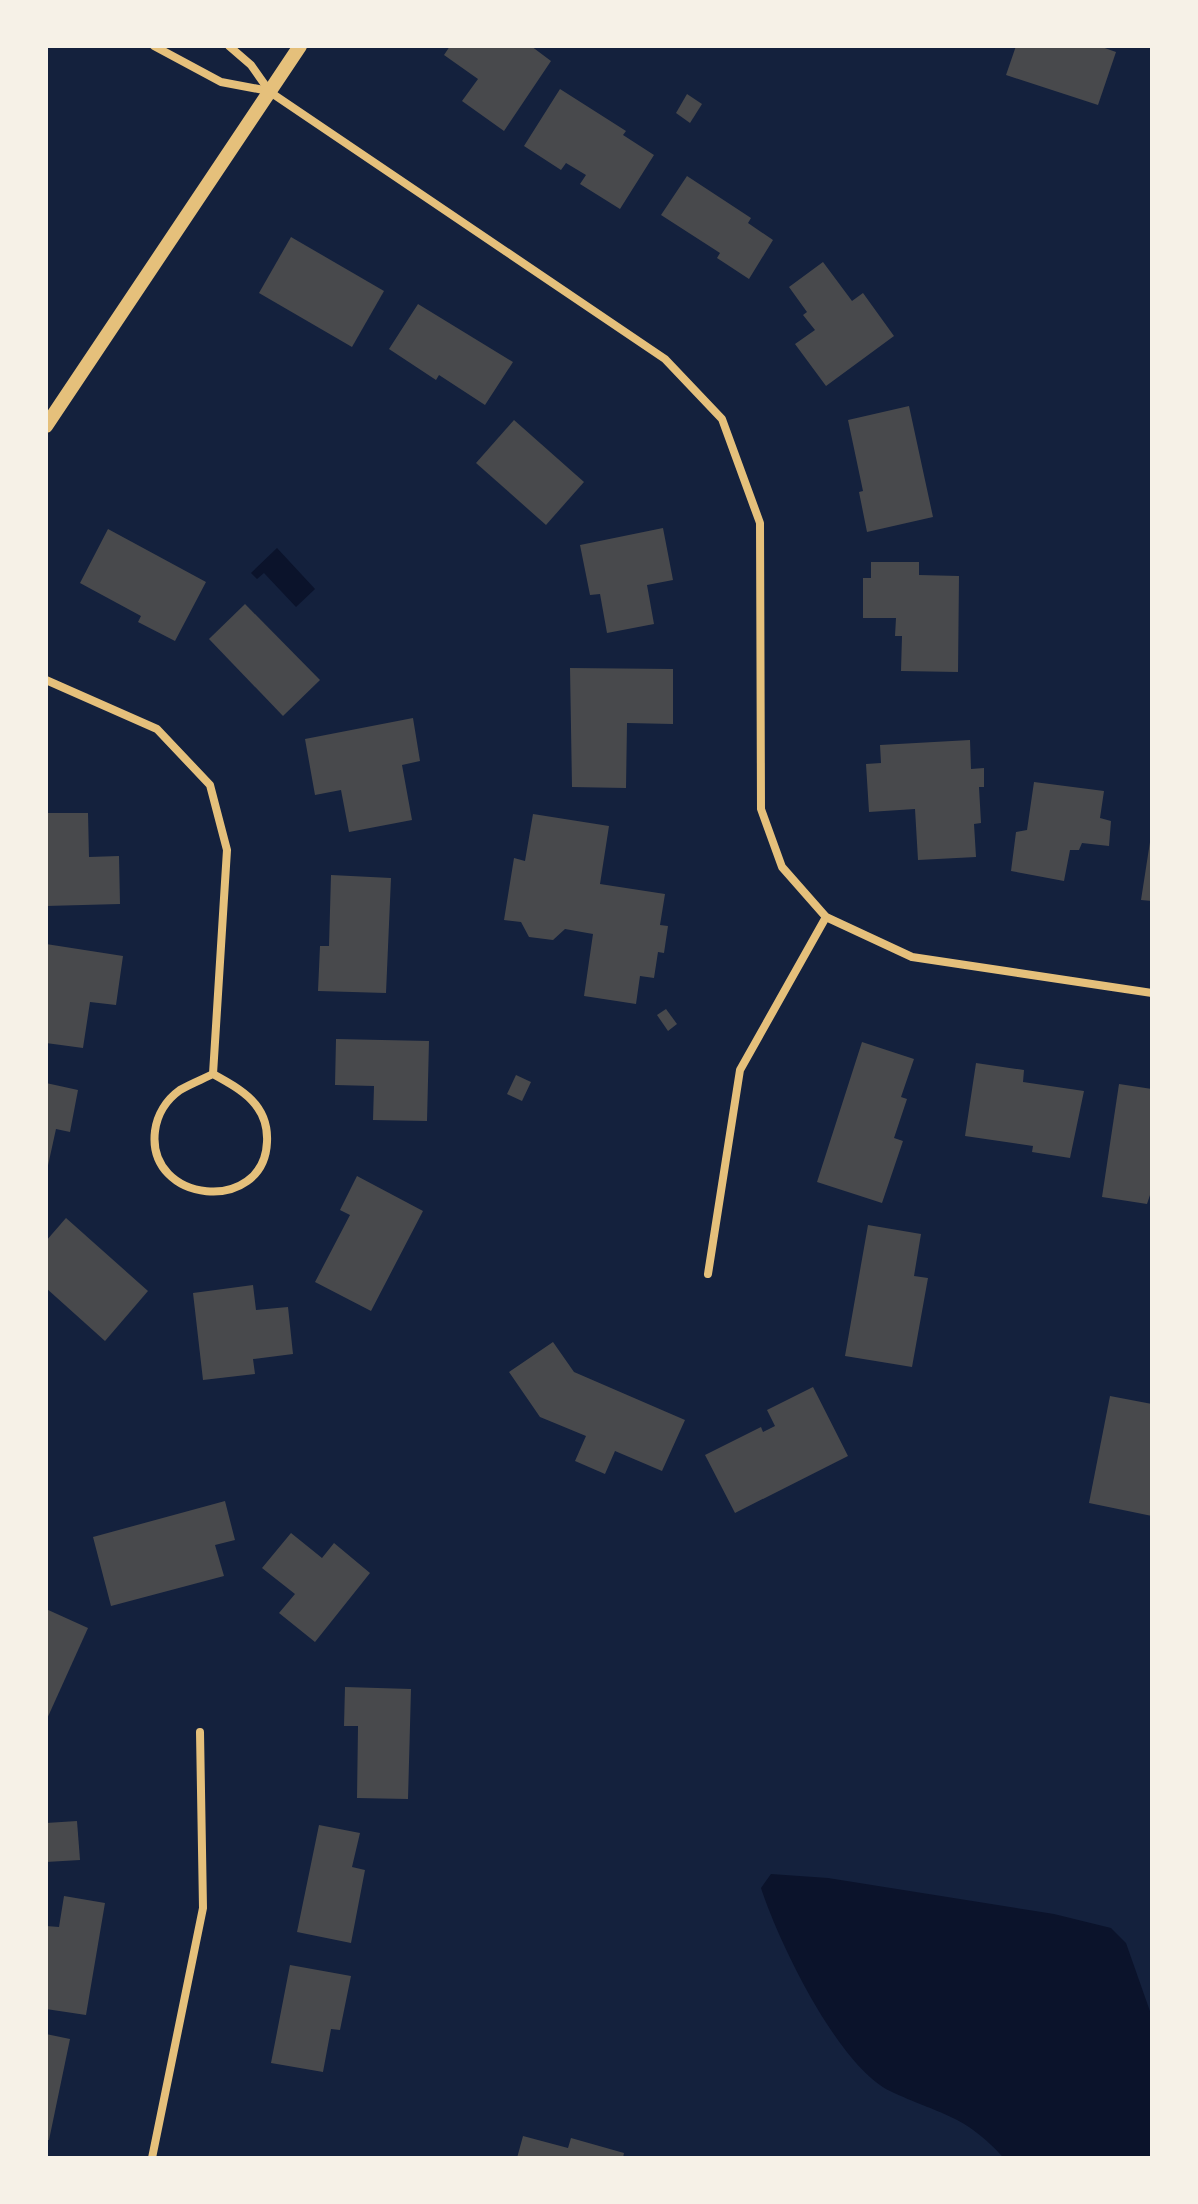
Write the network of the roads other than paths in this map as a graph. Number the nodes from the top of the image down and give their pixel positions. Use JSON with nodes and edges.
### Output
{"nodes":[{"id":1,"x":154,"y":46,"type":"edge"},
{"id":2,"x":229,"y":46,"type":"edge"},
{"id":3,"x":300,"y":46,"type":"edge"},
{"id":4,"x":270,"y":92,"type":"junction"},
{"id":5,"x":46,"y":426,"type":"edge"},
{"id":6,"x":46,"y":680,"type":"edge"},
{"id":7,"x":826,"y":917,"type":"junction"},
{"id":8,"x":1152,"y":993,"type":"edge"},
{"id":9,"x":213,"y":1074,"type":"junction"},
{"id":10,"x":708,"y":1274,"type":"dead end"},
{"id":11,"x":200,"y":1732,"type":"dead end"},
{"id":12,"x":152,"y":2158,"type":"edge"}],
"edges":[{"from":1,"to":4,"type":"street"},
{"from":2,"to":4,"type":"street"},
{"from":3,"to":4,"type":"street"},
{"from":4,"to":5,"type":"street"},
{"from":4,"to":7,"type":"street"},
{"from":6,"to":9,"type":"street"},
{"from":7,"to":8,"type":"street"},
{"from":7,"to":10,"type":"street"},
{"from":9,"to":9,"type":"street"},
{"from":11,"to":12,"type":"street"}]}
